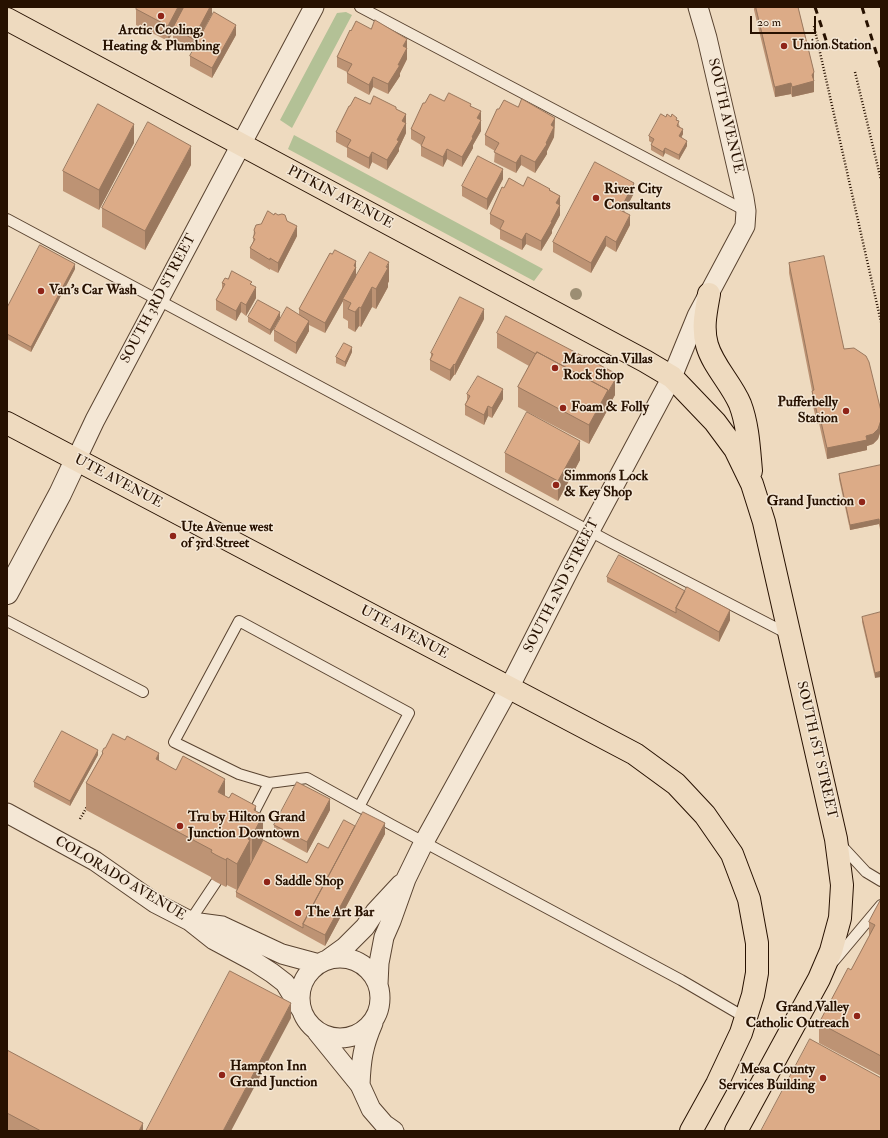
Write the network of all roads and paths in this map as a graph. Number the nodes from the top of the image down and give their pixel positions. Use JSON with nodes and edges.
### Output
{"nodes":[{"id":1,"x":314,"y":7,"type":"edge"},
{"id":2,"x":360,"y":7,"type":"edge"},
{"id":3,"x":698,"y":7,"type":"edge"},
{"id":4,"x":7,"y":19,"type":"edge"},
{"id":5,"x":814,"y":26,"type":"dead end"},
{"id":6,"x":855,"y":72,"type":"dead end"},
{"id":7,"x":242,"y":145,"type":"junction"},
{"id":8,"x":881,"y":180,"type":"edge"},
{"id":9,"x":745,"y":218,"type":"junction"},
{"id":10,"x":7,"y":219,"type":"edge"},
{"id":11,"x":709,"y":294,"type":"junction"},
{"id":12,"x":159,"y":300,"type":"junction"},
{"id":13,"x":881,"y":322,"type":"edge"},
{"id":14,"x":672,"y":377,"type":"junction"},
{"id":15,"x":7,"y":423,"type":"edge"},
{"id":16,"x":76,"y":460,"type":"junction"},
{"id":17,"x":752,"y":484,"type":"junction"},
{"id":18,"x":590,"y":531,"type":"junction"},
{"id":19,"x":7,"y":593,"type":"edge"},
{"id":20,"x":7,"y":621,"type":"edge"},
{"id":21,"x":790,"y":635,"type":"junction"},
{"id":22,"x":509,"y":688,"type":"junction"},
{"id":23,"x":143,"y":692,"type":"dead end"},
{"id":24,"x":269,"y":783,"type":"junction"},
{"id":25,"x":91,"y":798,"type":"edge"},
{"id":26,"x":360,"y":807,"type":"junction"},
{"id":27,"x":7,"y":814,"type":"edge"},
{"id":28,"x":80,"y":819,"type":"dead end"},
{"id":29,"x":246,"y":827,"type":"edge"},
{"id":30,"x":836,"y":839,"type":"junction"},
{"id":31,"x":424,"y":842,"type":"junction"},
{"id":32,"x":406,"y":879,"type":"junction"},
{"id":33,"x":881,"y":881,"type":"edge"},
{"id":34,"x":216,"y":882,"type":"edge"},
{"id":35,"x":881,"y":904,"type":"edge"},
{"id":36,"x":190,"y":922,"type":"junction"},
{"id":37,"x":322,"y":962,"type":"junction"},
{"id":38,"x":819,"y":979,"type":"junction"},
{"id":39,"x":378,"y":984,"type":"junction"},
{"id":40,"x":302,"y":1011,"type":"junction"},
{"id":41,"x":746,"y":1018,"type":"junction"},
{"id":42,"x":373,"y":1023,"type":"junction"},
{"id":43,"x":313,"y":1028,"type":"junction"},
{"id":44,"x":360,"y":1085,"type":"junction"},
{"id":45,"x":394,"y":1131,"type":"edge"},
{"id":46,"x":691,"y":1131,"type":"edge"},
{"id":47,"x":736,"y":1131,"type":"edge"}],
"edges":[{"from":1,"to":7,"type":"street","name":"SOUTH 3RD STREET"},
{"from":2,"to":9,"type":"lane"},
{"from":3,"to":9,"type":"street","name":"SOUTH AVENUE"},
{"from":4,"to":7,"type":"highway","name":"PITKIN AVENUE"},
{"from":5,"to":13,"type":"path"},
{"from":6,"to":8,"type":"path"},
{"from":7,"to":12,"type":"street","name":"SOUTH 3RD STREET"},
{"from":7,"to":14,"type":"highway","name":"PITKIN AVENUE"},
{"from":9,"to":11,"type":"street","name":"SOUTH 2ND STREET"},
{"from":10,"to":12,"type":"lane"},
{"from":11,"to":14,"type":"street","name":"SOUTH 2ND STREET"},
{"from":11,"to":17,"type":"highway"},
{"from":12,"to":16,"type":"street","name":"SOUTH 3RD STREET"},
{"from":12,"to":18,"type":"lane"},
{"from":14,"to":17,"type":"highway","name":"SOUTH 1ST STREET"},
{"from":14,"to":18,"type":"street","name":"SOUTH 2ND STREET"},
{"from":15,"to":16,"type":"highway","name":"UTE AVENUE"},
{"from":16,"to":19,"type":"street","name":"SOUTH 3RD STREET"},
{"from":16,"to":22,"type":"highway","name":"UTE AVENUE"},
{"from":17,"to":21,"type":"highway","name":"SOUTH 1ST STREET"},
{"from":18,"to":21,"type":"lane"},
{"from":18,"to":22,"type":"street","name":"SOUTH 2ND STREET"},
{"from":20,"to":23,"type":"lane"},
{"from":21,"to":30,"type":"highway","name":"SOUTH 1ST STREET"},
{"from":22,"to":31,"type":"street","name":"SOUTH 2ND STREET"},
{"from":22,"to":41,"type":"highway","name":"UTE AVENUE"},
{"from":24,"to":26,"type":"lane"},
{"from":24,"to":26,"type":"lane"},
{"from":24,"to":29,"type":"lane"},
{"from":25,"to":28,"type":"path"},
{"from":26,"to":31,"type":"lane"},
{"from":27,"to":36,"type":"street","name":"COLORADO AVENUE"},
{"from":30,"to":33,"type":"lane"},
{"from":30,"to":38,"type":"highway","name":"SOUTH 1ST STREET"},
{"from":31,"to":32,"type":"street","name":"SOUTH 2ND STREET"},
{"from":31,"to":41,"type":"lane"},
{"from":32,"to":37,"type":"street","name":"SOUTH 2ND STREET"},
{"from":32,"to":39,"type":"street","name":"SOUTH 2ND STREET"},
{"from":34,"to":36,"type":"lane"},
{"from":35,"to":38,"type":"lane"},
{"from":36,"to":37,"type":"street","name":"COLORADO AVENUE"},
{"from":36,"to":40,"type":"street","name":"COLORADO AVENUE"},
{"from":37,"to":39,"type":"street"},
{"from":37,"to":40,"type":"street"},
{"from":38,"to":47,"type":"highway","name":"SOUTH 1ST STREET"},
{"from":39,"to":42,"type":"street"},
{"from":40,"to":43,"type":"street"},
{"from":41,"to":46,"type":"highway"},
{"from":42,"to":43,"type":"street"},
{"from":42,"to":44,"type":"street"},
{"from":43,"to":44,"type":"street"},
{"from":44,"to":45,"type":"street"}]}
